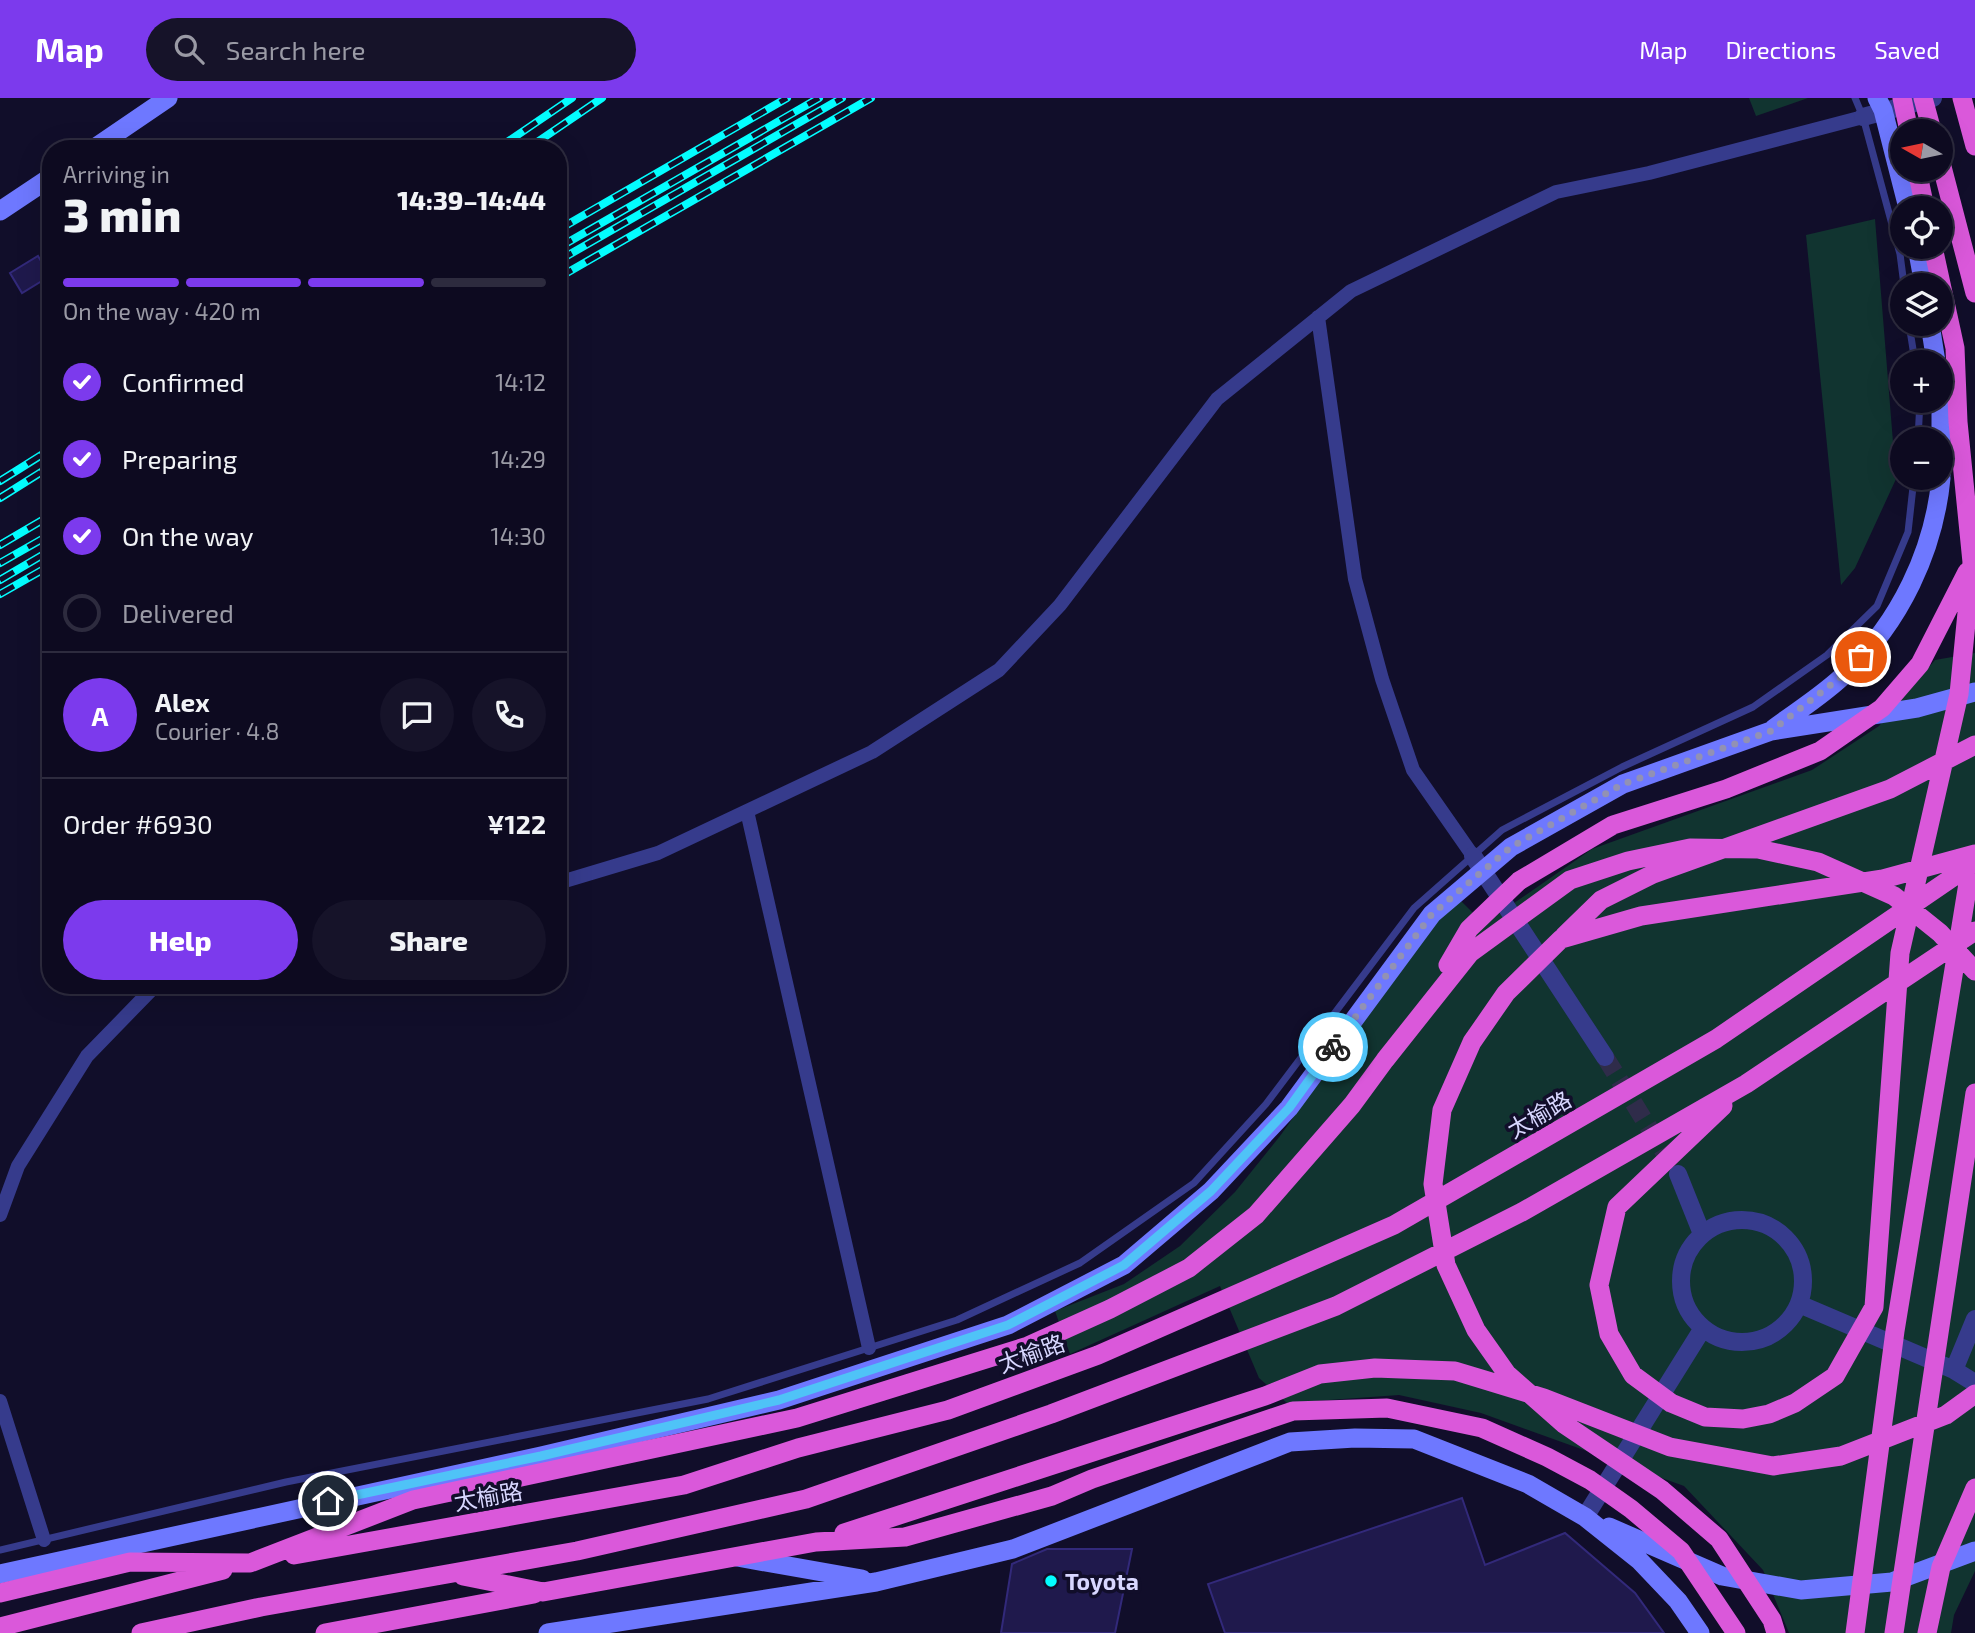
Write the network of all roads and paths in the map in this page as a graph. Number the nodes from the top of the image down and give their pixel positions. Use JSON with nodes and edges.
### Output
{"nodes":[{"id":1,"x":168,"y":98,"type":"edge"},
{"id":2,"x":1855,"y":98,"type":"edge"},
{"id":3,"x":1902,"y":98,"type":"edge"},
{"id":4,"x":1923,"y":98,"type":"edge"},
{"id":5,"x":1933,"y":98,"type":"edge"},
{"id":6,"x":1962,"y":98,"type":"edge"},
{"id":7,"x":1880,"y":104,"type":"edge"},
{"id":8,"x":1863,"y":117,"type":"junction"},
{"id":9,"x":1906,"y":119,"type":"edge"},
{"id":10,"x":1929,"y":119,"type":"edge"},
{"id":11,"x":106,"y":140,"type":"edge"},
{"id":12,"x":1975,"y":146,"type":"edge"},
{"id":13,"x":1946,"y":182,"type":"edge"},
{"id":14,"x":42,"y":183,"type":"edge"},
{"id":15,"x":1905,"y":196,"type":"edge"},
{"id":16,"x":0,"y":211,"type":"edge"},
{"id":17,"x":1936,"y":259,"type":"edge"},
{"id":18,"x":1902,"y":273,"type":"edge"},
{"id":19,"x":1975,"y":293,"type":"edge"},
{"id":20,"x":1318,"y":317,"type":"junction"},
{"id":21,"x":1913,"y":490,"type":"edge"},
{"id":22,"x":1939,"y":490,"type":"edge"},
{"id":23,"x":1972,"y":562,"type":"junction"},
{"id":24,"x":1975,"y":692,"type":"edge"},
{"id":25,"x":1771,"y":731,"type":"junction"},
{"id":26,"x":1975,"y":745,"type":"edge"},
{"id":27,"x":747,"y":811,"type":"junction"},
{"id":28,"x":1975,"y":842,"type":"edge"},
{"id":29,"x":1975,"y":854,"type":"edge"},
{"id":30,"x":1478,"y":862,"type":"junction"},
{"id":31,"x":1975,"y":862,"type":"edge"},
{"id":32,"x":567,"y":880,"type":"edge"},
{"id":33,"x":1975,"y":932,"type":"edge"},
{"id":34,"x":1561,"y":939,"type":"junction"},
{"id":35,"x":1975,"y":971,"type":"edge"},
{"id":36,"x":147,"y":994,"type":"edge"},
{"id":37,"x":1408,"y":1031,"type":"junction"},
{"id":38,"x":1605,"y":1057,"type":"tunnel mouth"},
{"id":39,"x":1746,"y":1084,"type":"junction"},
{"id":40,"x":1975,"y":1093,"type":"edge"},
{"id":41,"x":1678,"y":1174,"type":"tunnel mouth"},
{"id":42,"x":0,"y":1215,"type":"edge"},
{"id":43,"x":1702,"y":1234,"type":"junction"},
{"id":44,"x":1800,"y":1304,"type":"junction"},
{"id":45,"x":1975,"y":1319,"type":"edge"},
{"id":46,"x":1703,"y":1328,"type":"junction"},
{"id":47,"x":869,"y":1348,"type":"junction"},
{"id":48,"x":1954,"y":1370,"type":"junction"},
{"id":49,"x":1975,"y":1383,"type":"edge"},
{"id":50,"x":1975,"y":1394,"type":"edge"},
{"id":51,"x":0,"y":1401,"type":"edge"},
{"id":52,"x":1975,"y":1488,"type":"edge"},
{"id":53,"x":1585,"y":1517,"type":"junction"},
{"id":54,"x":44,"y":1540,"type":"junction"},
{"id":55,"x":816,"y":1542,"type":"junction"},
{"id":56,"x":0,"y":1550,"type":"edge"},
{"id":57,"x":1975,"y":1551,"type":"edge"},
{"id":58,"x":736,"y":1557,"type":"junction"},
{"id":59,"x":250,"y":1563,"type":"junction"},
{"id":60,"x":452,"y":1573,"type":"junction"},
{"id":61,"x":0,"y":1574,"type":"edge"},
{"id":62,"x":876,"y":1581,"type":"junction"},
{"id":63,"x":543,"y":1592,"type":"junction"},
{"id":64,"x":0,"y":1593,"type":"edge"},
{"id":65,"x":0,"y":1628,"type":"edge"},
{"id":66,"x":141,"y":1633,"type":"edge"},
{"id":67,"x":325,"y":1633,"type":"edge"},
{"id":68,"x":548,"y":1633,"type":"edge"},
{"id":69,"x":1700,"y":1633,"type":"edge"},
{"id":70,"x":1736,"y":1633,"type":"edge"},
{"id":71,"x":1776,"y":1633,"type":"edge"},
{"id":72,"x":1855,"y":1633,"type":"edge"},
{"id":73,"x":1894,"y":1633,"type":"edge"},
{"id":74,"x":1927,"y":1633,"type":"edge"}],
"edges":[{"from":1,"to":11,"type":"main road"},
{"from":2,"to":8,"type":"lane"},
{"from":3,"to":9,"type":"highway"},
{"from":4,"to":10,"type":"highway"},
{"from":5,"to":7,"type":"street"},
{"from":6,"to":12,"type":"highway"},
{"from":7,"to":8,"type":"street"},
{"from":7,"to":15,"type":"main road"},
{"from":8,"to":18,"type":"lane"},
{"from":8,"to":20,"type":"street"},
{"from":13,"to":19,"type":"highway"},
{"from":14,"to":16,"type":"main road"},
{"from":17,"to":23,"type":"highway"},
{"from":20,"to":27,"type":"street"},
{"from":20,"to":30,"type":"street"},
{"from":21,"to":30,"type":"lane"},
{"from":22,"to":25,"type":"main road"},
{"from":23,"to":37,"type":"highway"},
{"from":23,"to":39,"type":"highway"},
{"from":24,"to":25,"type":"main road"},
{"from":25,"to":30,"type":"main road"},
{"from":26,"to":34,"type":"highway"},
{"from":27,"to":32,"type":"street"},
{"from":27,"to":47,"type":"street"},
{"from":28,"to":72,"type":"highway"},
{"from":29,"to":34,"type":"highway"},
{"from":30,"to":38,"type":"street"},
{"from":30,"to":47,"type":"lane"},
{"from":30,"to":61,"type":"main road"},
{"from":31,"to":59,"type":"highway","name":"太榆路"},
{"from":33,"to":39,"type":"highway"},
{"from":34,"to":71,"type":"highway"},
{"from":35,"to":37,"type":"highway"},
{"from":36,"to":42,"type":"street"},
{"from":37,"to":59,"type":"highway"},
{"from":39,"to":60,"type":"highway"},
{"from":40,"to":73,"type":"highway"},
{"from":41,"to":43,"type":"street"},
{"from":43,"to":44,"type":"street"},
{"from":43,"to":46,"type":"street"},
{"from":44,"to":46,"type":"street"},
{"from":44,"to":48,"type":"street"},
{"from":45,"to":48,"type":"street"},
{"from":46,"to":53,"type":"street"},
{"from":47,"to":54,"type":"lane"},
{"from":48,"to":49,"type":"street"},
{"from":50,"to":55,"type":"highway"},
{"from":51,"to":54,"type":"street"},
{"from":52,"to":74,"type":"highway"},
{"from":53,"to":57,"type":"main road"},
{"from":53,"to":62,"type":"main road"},
{"from":53,"to":69,"type":"main road"},
{"from":54,"to":56,"type":"lane"},
{"from":55,"to":58,"type":"highway"},
{"from":55,"to":70,"type":"highway"},
{"from":58,"to":62,"type":"main road"},
{"from":58,"to":63,"type":"highway"},
{"from":59,"to":64,"type":"highway"},
{"from":59,"to":65,"type":"highway","name":"太榆路"},
{"from":60,"to":63,"type":"highway"},
{"from":60,"to":66,"type":"highway"},
{"from":62,"to":68,"type":"main road"},
{"from":63,"to":67,"type":"highway"}]}
